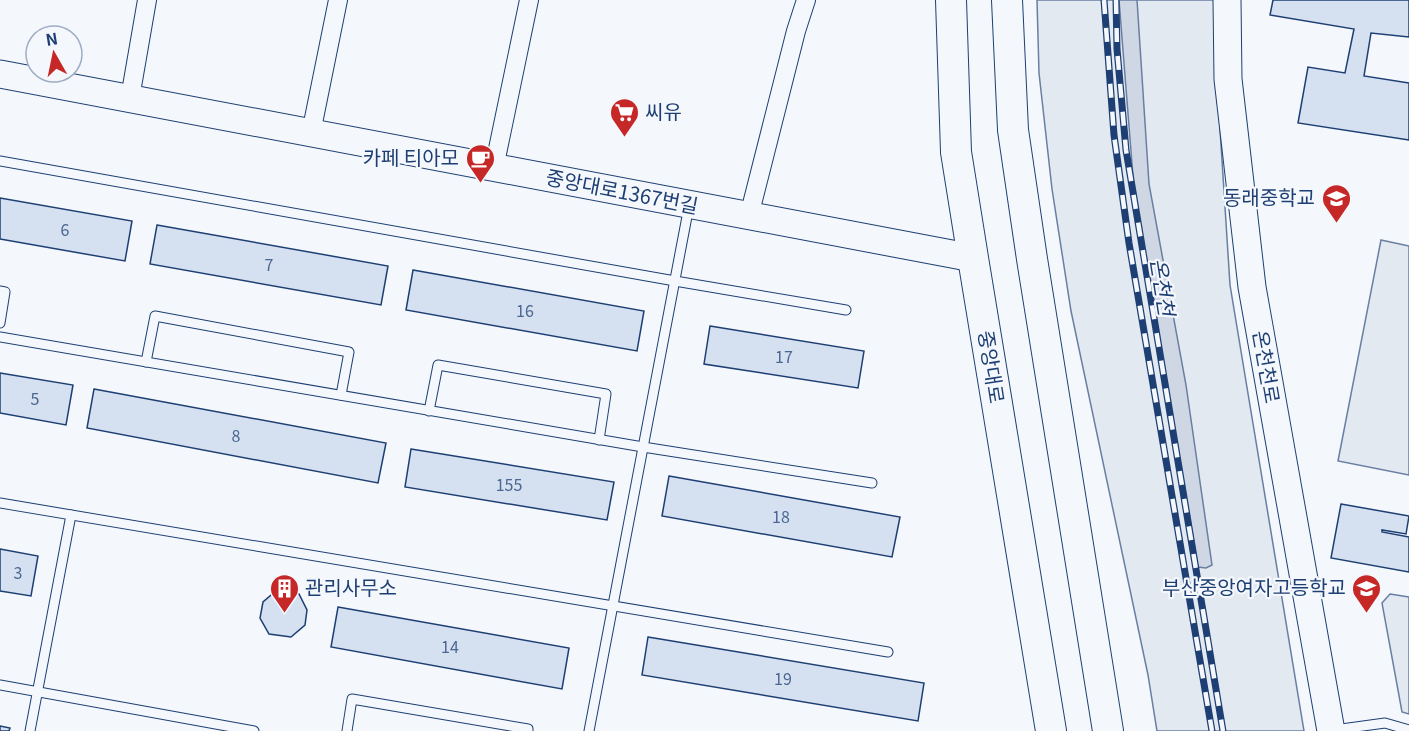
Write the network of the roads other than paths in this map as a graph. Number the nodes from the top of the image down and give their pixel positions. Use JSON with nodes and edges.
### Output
{"nodes":[{"id":1,"x":147,"y":0,"type":"edge"},
{"id":2,"x":338,"y":0,"type":"edge"},
{"id":3,"x":529,"y":0,"type":"edge"},
{"id":4,"x":806,"y":0,"type":"edge"},
{"id":5,"x":951,"y":0,"type":"edge"},
{"id":6,"x":1007,"y":0,"type":"edge"},
{"id":7,"x":1227,"y":0,"type":"edge"},
{"id":8,"x":0,"y":74,"type":"edge"},
{"id":9,"x":130,"y":98,"type":"junction"},
{"id":10,"x":311,"y":133,"type":"junction"},
{"id":11,"x":0,"y":161,"type":"edge"},
{"id":12,"x":494,"y":168,"type":"junction"},
{"id":13,"x":689,"y":204,"type":"junction"},
{"id":14,"x":749,"y":216,"type":"junction"},
{"id":15,"x":973,"y":258,"type":"junction"},
{"id":16,"x":675,"y":281,"type":"junction"},
{"id":17,"x":0,"y":291,"type":"edge"},
{"id":18,"x":846,"y":310,"type":"dead end"},
{"id":19,"x":0,"y":323,"type":"edge"},
{"id":20,"x":0,"y":337,"type":"edge"},
{"id":21,"x":146,"y":362,"type":"junction"},
{"id":22,"x":341,"y":395,"type":"junction"},
{"id":23,"x":429,"y":411,"type":"junction"},
{"id":24,"x":599,"y":440,"type":"junction"},
{"id":25,"x":643,"y":447,"type":"junction"},
{"id":26,"x":872,"y":483,"type":"dead end"},
{"id":27,"x":0,"y":503,"type":"edge"},
{"id":28,"x":71,"y":515,"type":"junction"},
{"id":29,"x":613,"y":606,"type":"junction"},
{"id":30,"x":888,"y":652,"type":"dead end"},
{"id":31,"x":0,"y":685,"type":"edge"},
{"id":32,"x":37,"y":691,"type":"junction"},
{"id":33,"x":1409,"y":730,"type":"edge"},
{"id":34,"x":30,"y":731,"type":"edge"},
{"id":35,"x":254,"y":731,"type":"edge"},
{"id":36,"x":347,"y":731,"type":"edge"},
{"id":37,"x":528,"y":731,"type":"edge"},
{"id":38,"x":589,"y":731,"type":"edge"},
{"id":39,"x":1051,"y":731,"type":"edge"},
{"id":40,"x":1108,"y":731,"type":"edge"},
{"id":41,"x":1331,"y":731,"type":"edge"}],
"edges":[{"from":1,"to":9,"type":"street"},
{"from":2,"to":10,"type":"street"},
{"from":3,"to":12,"type":"street"},
{"from":4,"to":14,"type":"street"},
{"from":5,"to":15,"type":"main road","name":"중앙대로"},
{"from":6,"to":40,"type":"main road"},
{"from":7,"to":41,"type":"street","name":"온천천로"},
{"from":8,"to":9,"type":"street","name":"중앙대로1367번길"},
{"from":9,"to":10,"type":"street","name":"중앙대로1367번길"},
{"from":10,"to":12,"type":"street","name":"중앙대로1367번길"},
{"from":11,"to":16,"type":"lane"},
{"from":12,"to":13,"type":"street","name":"중앙대로1367번길"},
{"from":13,"to":14,"type":"street","name":"중앙대로1367번길"},
{"from":13,"to":16,"type":"lane"},
{"from":14,"to":15,"type":"street","name":"중앙대로1367번길"},
{"from":15,"to":39,"type":"main road","name":"중앙대로"},
{"from":16,"to":18,"type":"lane"},
{"from":16,"to":25,"type":"lane"},
{"from":17,"to":19,"type":"lane"},
{"from":20,"to":21,"type":"lane"},
{"from":21,"to":22,"type":"lane"},
{"from":21,"to":22,"type":"lane"},
{"from":22,"to":23,"type":"lane"},
{"from":23,"to":24,"type":"lane"},
{"from":23,"to":24,"type":"lane"},
{"from":24,"to":25,"type":"lane"},
{"from":25,"to":26,"type":"lane"},
{"from":25,"to":29,"type":"lane"},
{"from":27,"to":28,"type":"lane"},
{"from":28,"to":29,"type":"lane"},
{"from":28,"to":32,"type":"lane"},
{"from":29,"to":30,"type":"lane"},
{"from":29,"to":38,"type":"lane"},
{"from":31,"to":32,"type":"lane"},
{"from":32,"to":34,"type":"lane"},
{"from":32,"to":35,"type":"lane"},
{"from":33,"to":41,"type":"lane"},
{"from":36,"to":37,"type":"lane"}]}
